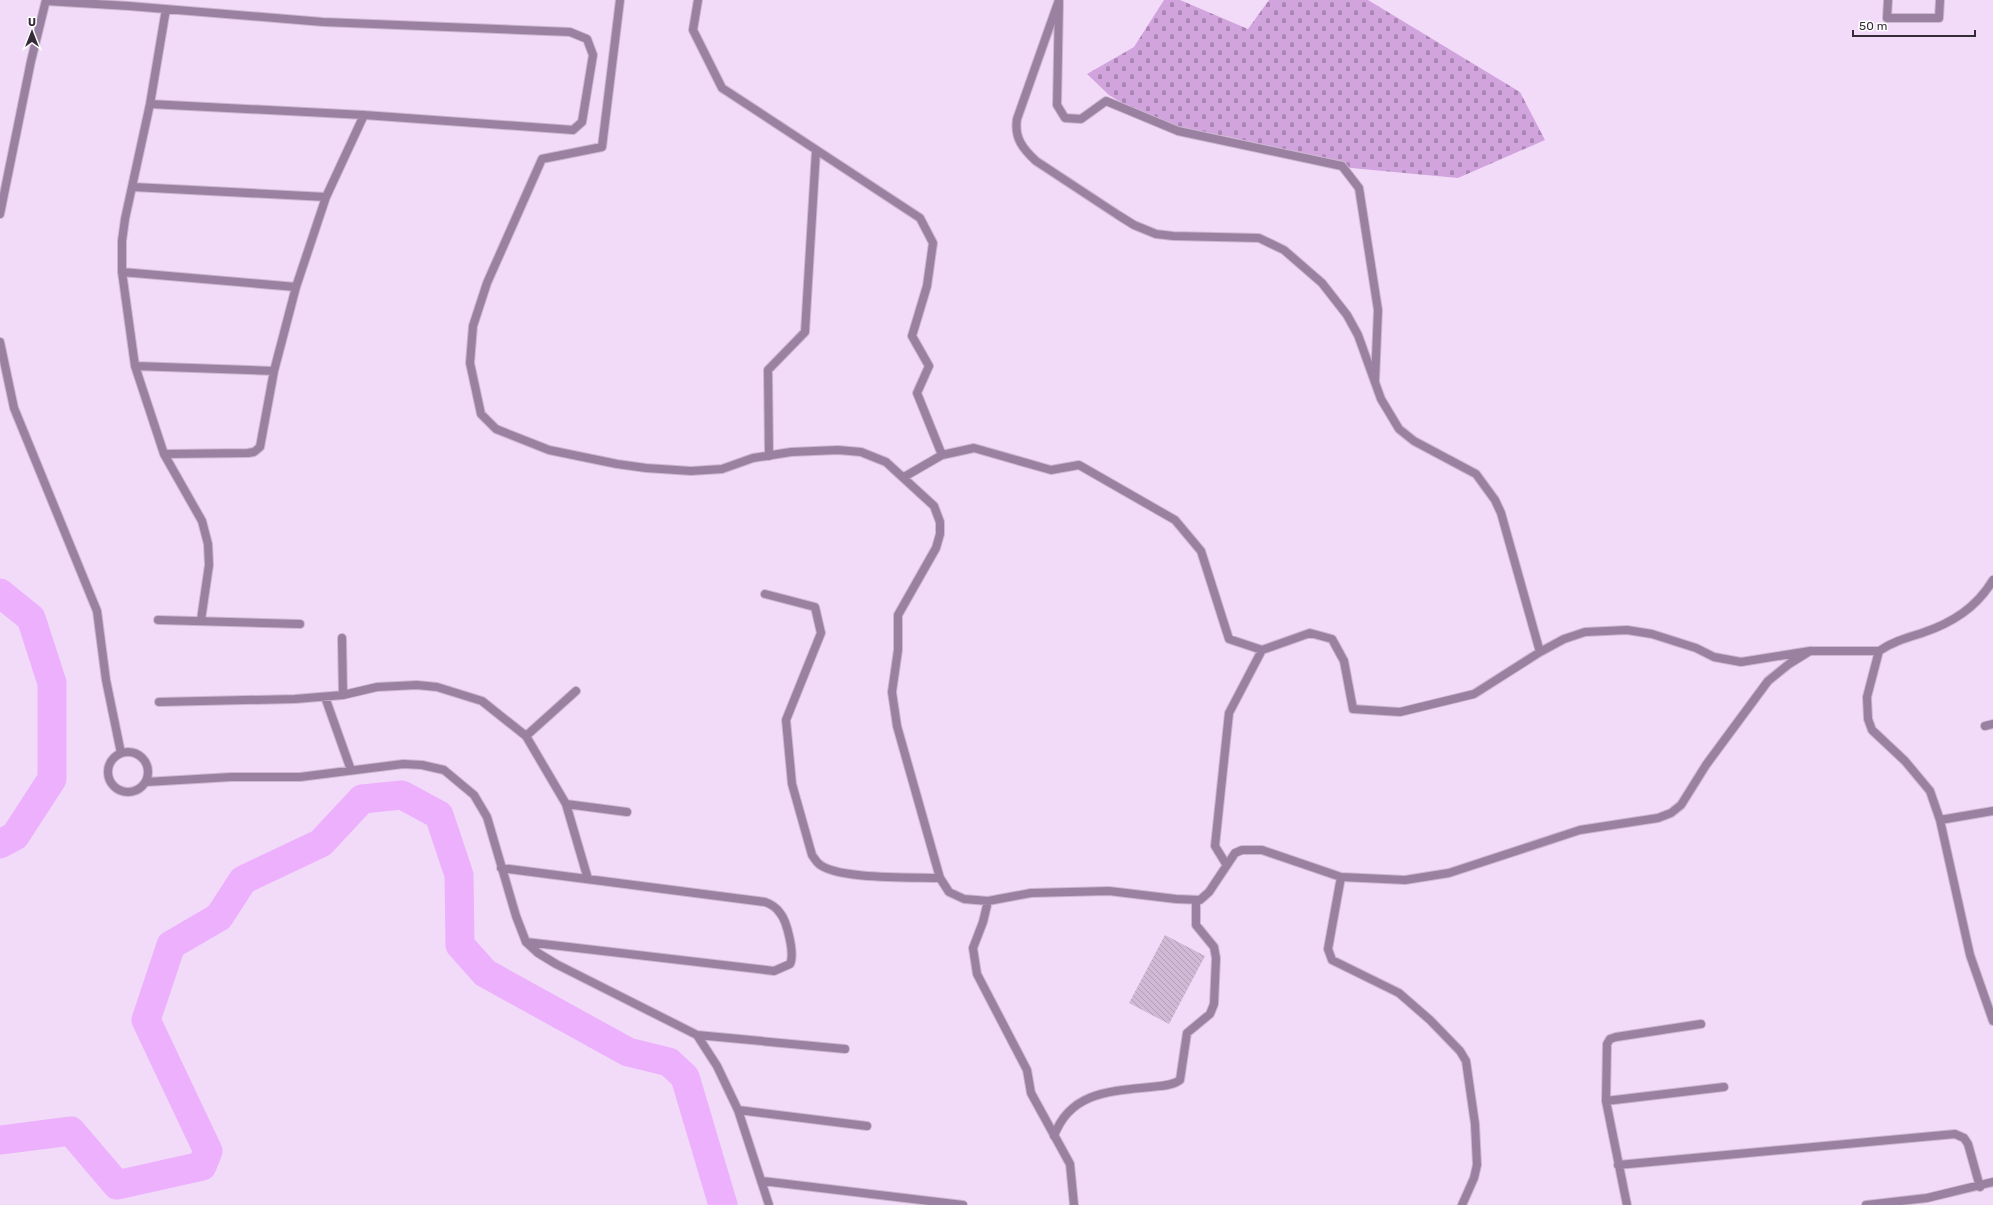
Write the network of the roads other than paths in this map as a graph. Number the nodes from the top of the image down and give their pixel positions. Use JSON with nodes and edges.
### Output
{"nodes":[{"id":1,"x":620,"y":0,"type":"edge"},
{"id":2,"x":698,"y":0,"type":"edge"},
{"id":3,"x":1059,"y":0,"type":"edge"},
{"id":4,"x":1888,"y":0,"type":"edge"},
{"id":5,"x":1940,"y":0,"type":"edge"},
{"id":6,"x":46,"y":1,"type":"edge"},
{"id":7,"x":166,"y":9,"type":"junction"},
{"id":8,"x":150,"y":104,"type":"junction"},
{"id":9,"x":364,"y":115,"type":"junction"},
{"id":10,"x":816,"y":151,"type":"junction"},
{"id":11,"x":133,"y":187,"type":"junction"},
{"id":12,"x":326,"y":197,"type":"junction"},
{"id":13,"x":0,"y":214,"type":"edge"},
{"id":14,"x":122,"y":272,"type":"junction"},
{"id":15,"x":296,"y":287,"type":"junction"},
{"id":16,"x":0,"y":342,"type":"edge"},
{"id":17,"x":135,"y":366,"type":"junction"},
{"id":18,"x":274,"y":371,"type":"junction"},
{"id":19,"x":1375,"y":381,"type":"junction"},
{"id":20,"x":164,"y":454,"type":"junction"},
{"id":21,"x":769,"y":456,"type":"junction"},
{"id":22,"x":942,"y":456,"type":"junction"},
{"id":23,"x":904,"y":477,"type":"junction"},
{"id":24,"x":1993,"y":580,"type":"edge"},
{"id":25,"x":765,"y":594,"type":"dead end"},
{"id":26,"x":158,"y":620,"type":"dead end"},
{"id":27,"x":201,"y":620,"type":"junction"},
{"id":28,"x":300,"y":624,"type":"dead end"},
{"id":29,"x":342,"y":638,"type":"dead end"},
{"id":30,"x":1262,"y":650,"type":"junction"},
{"id":31,"x":1810,"y":651,"type":"junction"},
{"id":32,"x":1878,"y":651,"type":"junction"},
{"id":33,"x":1540,"y":652,"type":"junction"},
{"id":34,"x":576,"y":691,"type":"dead end"},
{"id":35,"x":343,"y":695,"type":"junction"},
{"id":36,"x":325,"y":697,"type":"junction"},
{"id":37,"x":160,"y":702,"type":"dead end"},
{"id":38,"x":526,"y":736,"type":"junction"},
{"id":39,"x":121,"y":753,"type":"junction"},
{"id":40,"x":351,"y":770,"type":"junction"},
{"id":41,"x":146,"y":782,"type":"junction"},
{"id":42,"x":566,"y":804,"type":"junction"},
{"id":43,"x":1993,"y":811,"type":"edge"},
{"id":44,"x":627,"y":812,"type":"dead end"},
{"id":45,"x":1940,"y":820,"type":"junction"},
{"id":46,"x":1226,"y":864,"type":"junction"},
{"id":47,"x":501,"y":868,"type":"junction"},
{"id":48,"x":1341,"y":877,"type":"junction"},
{"id":49,"x":940,"y":878,"type":"junction"},
{"id":50,"x":588,"y":879,"type":"junction"},
{"id":51,"x":1196,"y":900,"type":"junction"},
{"id":52,"x":988,"y":901,"type":"junction"},
{"id":53,"x":526,"y":942,"type":"junction"},
{"id":54,"x":1993,"y":1021,"type":"edge"},
{"id":55,"x":1701,"y":1024,"type":"dead end"},
{"id":56,"x":697,"y":1035,"type":"junction"},
{"id":57,"x":845,"y":1049,"type":"dead end"},
{"id":58,"x":1724,"y":1086,"type":"dead end"},
{"id":59,"x":1606,"y":1101,"type":"junction"},
{"id":60,"x":738,"y":1110,"type":"junction"},
{"id":61,"x":867,"y":1126,"type":"dead end"},
{"id":62,"x":1054,"y":1136,"type":"junction"},
{"id":63,"x":1618,"y":1165,"type":"junction"},
{"id":64,"x":762,"y":1181,"type":"junction"},
{"id":65,"x":1993,"y":1182,"type":"edge"},
{"id":66,"x":1980,"y":1186,"type":"junction"},
{"id":67,"x":769,"y":1205,"type":"edge"},
{"id":68,"x":963,"y":1205,"type":"edge"},
{"id":69,"x":1074,"y":1205,"type":"edge"},
{"id":70,"x":1462,"y":1205,"type":"edge"},
{"id":71,"x":1627,"y":1205,"type":"edge"},
{"id":72,"x":1866,"y":1205,"type":"edge"}],
"edges":[{"from":1,"to":21,"type":"street"},
{"from":2,"to":10,"type":"street"},
{"from":3,"to":19,"type":"street"},
{"from":3,"to":19,"type":"street"},
{"from":4,"to":5,"type":"street"},
{"from":6,"to":7,"type":"street"},
{"from":6,"to":13,"type":"street"},
{"from":7,"to":8,"type":"street"},
{"from":7,"to":9,"type":"street"},
{"from":8,"to":9,"type":"street"},
{"from":8,"to":11,"type":"street"},
{"from":9,"to":12,"type":"street"},
{"from":10,"to":21,"type":"street"},
{"from":10,"to":22,"type":"street"},
{"from":11,"to":12,"type":"street"},
{"from":11,"to":14,"type":"street"},
{"from":12,"to":15,"type":"street"},
{"from":14,"to":15,"type":"street"},
{"from":14,"to":17,"type":"street"},
{"from":15,"to":18,"type":"street"},
{"from":16,"to":39,"type":"street"},
{"from":17,"to":18,"type":"street"},
{"from":17,"to":20,"type":"street"},
{"from":18,"to":20,"type":"street"},
{"from":19,"to":33,"type":"street"},
{"from":20,"to":27,"type":"street"},
{"from":21,"to":23,"type":"street"},
{"from":22,"to":23,"type":"street"},
{"from":22,"to":30,"type":"street"},
{"from":23,"to":49,"type":"street"},
{"from":24,"to":32,"type":"street"},
{"from":25,"to":49,"type":"street"},
{"from":26,"to":27,"type":"street"},
{"from":27,"to":28,"type":"street"},
{"from":29,"to":35,"type":"street"},
{"from":30,"to":33,"type":"street"},
{"from":30,"to":46,"type":"street"},
{"from":31,"to":32,"type":"street"},
{"from":31,"to":33,"type":"street"},
{"from":31,"to":48,"type":"street"},
{"from":32,"to":45,"type":"street"},
{"from":34,"to":38,"type":"street"},
{"from":35,"to":36,"type":"street"},
{"from":35,"to":38,"type":"street"},
{"from":36,"to":37,"type":"street"},
{"from":36,"to":40,"type":"street"},
{"from":38,"to":42,"type":"street"},
{"from":39,"to":41,"type":"street"},
{"from":39,"to":41,"type":"street"},
{"from":40,"to":41,"type":"street"},
{"from":40,"to":47,"type":"street"},
{"from":42,"to":44,"type":"street"},
{"from":42,"to":50,"type":"street"},
{"from":43,"to":45,"type":"street"},
{"from":45,"to":54,"type":"street"},
{"from":46,"to":48,"type":"street"},
{"from":46,"to":51,"type":"street"},
{"from":47,"to":50,"type":"street"},
{"from":47,"to":53,"type":"street"},
{"from":48,"to":70,"type":"street"},
{"from":49,"to":52,"type":"street"},
{"from":50,"to":53,"type":"street"},
{"from":51,"to":52,"type":"street"},
{"from":51,"to":62,"type":"street"},
{"from":52,"to":62,"type":"street"},
{"from":53,"to":56,"type":"street"},
{"from":55,"to":59,"type":"street"},
{"from":56,"to":57,"type":"street"},
{"from":56,"to":60,"type":"street"},
{"from":58,"to":59,"type":"street"},
{"from":59,"to":63,"type":"street"},
{"from":60,"to":61,"type":"street"},
{"from":60,"to":64,"type":"street"},
{"from":62,"to":69,"type":"street"},
{"from":63,"to":66,"type":"street"},
{"from":63,"to":71,"type":"street"},
{"from":64,"to":67,"type":"street"},
{"from":64,"to":68,"type":"street"},
{"from":65,"to":66,"type":"street"},
{"from":66,"to":72,"type":"street"}]}
